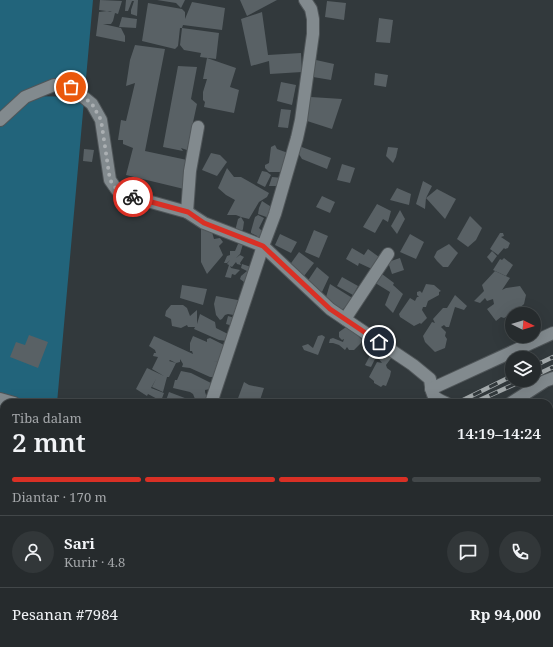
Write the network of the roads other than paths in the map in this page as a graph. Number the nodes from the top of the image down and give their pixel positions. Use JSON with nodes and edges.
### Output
{"nodes":[{"id":1,"x":305,"y":0,"type":"edge"},
{"id":2,"x":0,"y":120,"type":"edge"},
{"id":3,"x":198,"y":127,"type":"dead end"},
{"id":4,"x":188,"y":212,"type":"junction"},
{"id":5,"x":263,"y":246,"type":"junction"},
{"id":6,"x":388,"y":254,"type":"dead end"},
{"id":7,"x":345,"y":320,"type":"junction"},
{"id":8,"x":553,"y":333,"type":"edge"},
{"id":9,"x":553,"y":378,"type":"edge"},
{"id":10,"x":431,"y":389,"type":"junction"},
{"id":11,"x":211,"y":399,"type":"edge"},
{"id":12,"x":436,"y":399,"type":"edge"},
{"id":13,"x":517,"y":399,"type":"edge"}],
"edges":[{"from":1,"to":5,"type":"street"},
{"from":2,"to":4,"type":"street"},
{"from":3,"to":4,"type":"street"},
{"from":4,"to":5,"type":"street"},
{"from":5,"to":7,"type":"street"},
{"from":5,"to":11,"type":"street"},
{"from":6,"to":7,"type":"street"},
{"from":7,"to":10,"type":"street"},
{"from":8,"to":10,"type":"street"},
{"from":9,"to":13,"type":"street"},
{"from":10,"to":12,"type":"street"}]}
